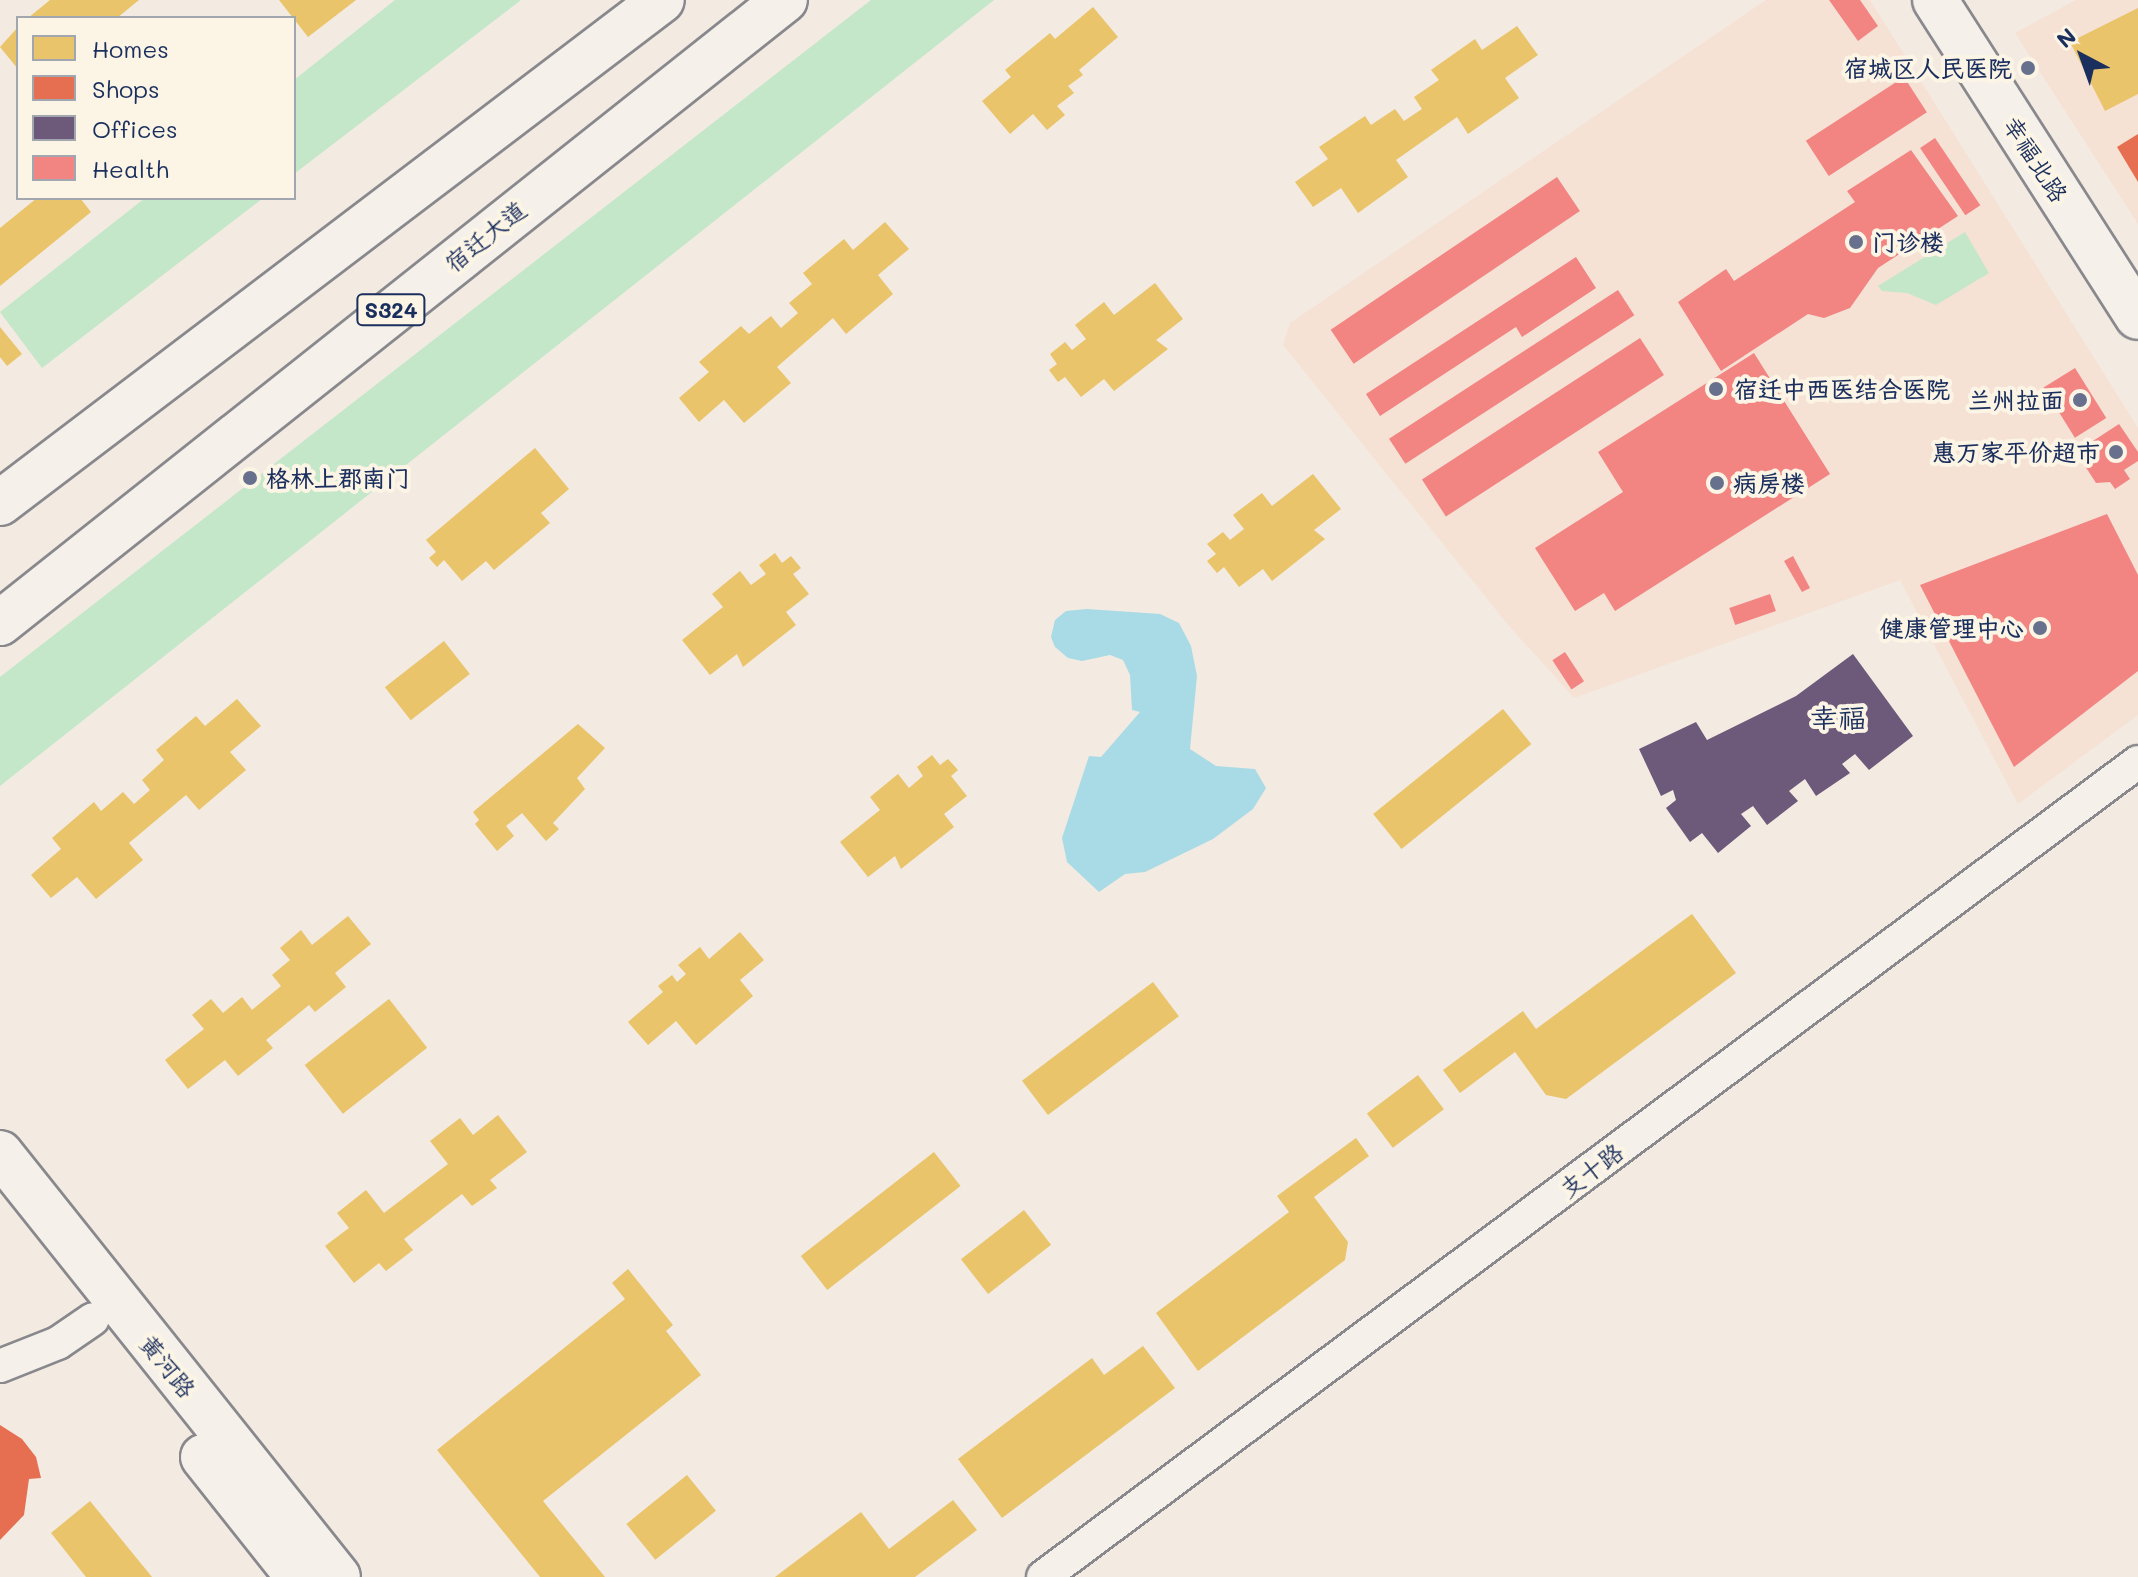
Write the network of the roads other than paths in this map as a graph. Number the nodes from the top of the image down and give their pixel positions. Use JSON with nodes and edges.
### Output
{"nodes":[{"id":1,"x":662,"y":0,"type":"edge"},
{"id":2,"x":785,"y":0,"type":"edge"},
{"id":3,"x":1935,"y":0,"type":"edge"},
{"id":4,"x":1969,"y":0,"type":"edge"},
{"id":5,"x":2138,"y":266,"type":"edge"},
{"id":6,"x":2138,"y":317,"type":"edge"},
{"id":7,"x":0,"y":503,"type":"edge"},
{"id":8,"x":0,"y":623,"type":"edge"},
{"id":9,"x":2138,"y":762,"type":"edge"},
{"id":10,"x":0,"y":1153,"type":"edge"},
{"id":11,"x":0,"y":1201,"type":"edge"},
{"id":12,"x":93,"y":1319,"type":"junction"},
{"id":13,"x":0,"y":1366,"type":"edge"},
{"id":14,"x":298,"y":1577,"type":"edge"},
{"id":15,"x":338,"y":1577,"type":"edge"},
{"id":16,"x":1043,"y":1577,"type":"edge"}],
"edges":[{"from":1,"to":7,"type":"main road"},
{"from":2,"to":8,"type":"main road","name":"宿迁大道","number":"S324"},
{"from":3,"to":6,"type":"main road","name":"幸福北路"},
{"from":4,"to":5,"type":"main road","name":"幸福北路"},
{"from":9,"to":16,"type":"street","name":"支十路"},
{"from":10,"to":15,"type":"main road","name":"黄河路"},
{"from":11,"to":12,"type":"main road","name":"黄河路"},
{"from":12,"to":13,"type":"street"},
{"from":12,"to":14,"type":"main road","name":"黄河路"}]}
